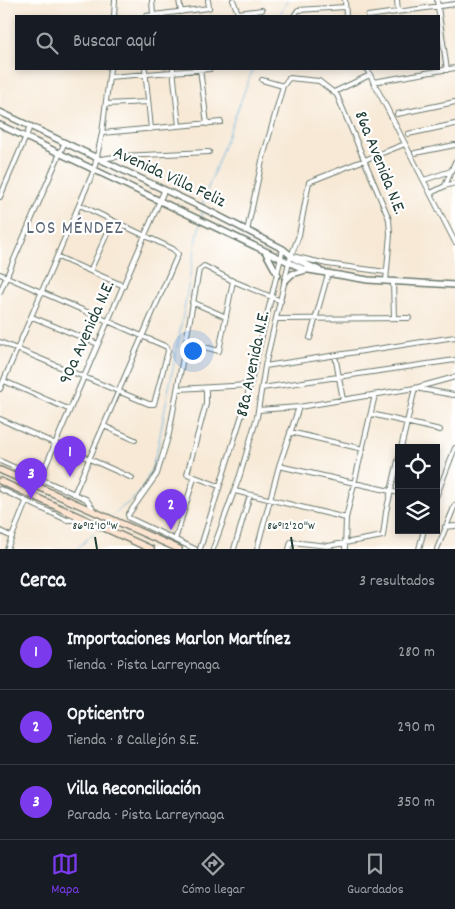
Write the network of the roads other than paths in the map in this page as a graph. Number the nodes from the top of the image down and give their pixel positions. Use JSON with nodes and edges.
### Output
{"nodes":[{"id":1,"x":115,"y":0,"type":"edge"},
{"id":2,"x":152,"y":0,"type":"edge"},
{"id":3,"x":179,"y":0,"type":"edge"},
{"id":4,"x":208,"y":0,"type":"edge"},
{"id":5,"x":233,"y":0,"type":"edge"},
{"id":6,"x":346,"y":0,"type":"edge"},
{"id":7,"x":397,"y":0,"type":"edge"},
{"id":8,"x":437,"y":0,"type":"edge"},
{"id":9,"x":455,"y":4,"type":"edge"},
{"id":10,"x":438,"y":6,"type":"junction"},
{"id":11,"x":345,"y":7,"type":"junction"},
{"id":12,"x":262,"y":10,"type":"dead end"},
{"id":13,"x":181,"y":12,"type":"junction"},
{"id":14,"x":398,"y":12,"type":"junction"},
{"id":15,"x":194,"y":14,"type":"edge"},
{"id":16,"x":114,"y":15,"type":"edge"},
{"id":17,"x":153,"y":15,"type":"edge"},
{"id":18,"x":167,"y":15,"type":"edge"},
{"id":19,"x":295,"y":15,"type":"edge"},
{"id":20,"x":346,"y":15,"type":"edge"},
{"id":21,"x":376,"y":15,"type":"edge"},
{"id":22,"x":439,"y":15,"type":"edge"},
{"id":23,"x":440,"y":20,"type":"edge"},
{"id":24,"x":455,"y":68,"type":"edge"},
{"id":25,"x":110,"y":70,"type":"edge"},
{"id":26,"x":173,"y":70,"type":"edge"},
{"id":27,"x":200,"y":70,"type":"edge"},
{"id":28,"x":368,"y":70,"type":"edge"},
{"id":29,"x":447,"y":70,"type":"junction"},
{"id":30,"x":145,"y":71,"type":"edge"},
{"id":31,"x":370,"y":75,"type":"junction"},
{"id":32,"x":109,"y":77,"type":"junction"},
{"id":33,"x":262,"y":80,"type":"dead end"},
{"id":34,"x":373,"y":82,"type":"junction"},
{"id":35,"x":283,"y":86,"type":"junction"},
{"id":36,"x":332,"y":91,"type":"junction"},
{"id":37,"x":148,"y":102,"type":"junction"},
{"id":38,"x":455,"y":102,"type":"edge"},
{"id":39,"x":106,"y":104,"type":"junction"},
{"id":40,"x":0,"y":112,"type":"edge"},
{"id":41,"x":398,"y":114,"type":"dead end"},
{"id":42,"x":222,"y":122,"type":"dead end"},
{"id":43,"x":207,"y":124,"type":"junction"},
{"id":44,"x":455,"y":124,"type":"edge"},
{"id":45,"x":0,"y":125,"type":"edge"},
{"id":46,"x":180,"y":126,"type":"junction"},
{"id":47,"x":30,"y":127,"type":"junction"},
{"id":48,"x":151,"y":129,"type":"junction"},
{"id":49,"x":102,"y":133,"type":"junction"},
{"id":50,"x":408,"y":134,"type":"dead end"},
{"id":51,"x":26,"y":137,"type":"junction"},
{"id":52,"x":64,"y":144,"type":"junction"},
{"id":53,"x":405,"y":144,"type":"junction"},
{"id":54,"x":455,"y":144,"type":"edge"},
{"id":55,"x":209,"y":152,"type":"dead end"},
{"id":56,"x":415,"y":153,"type":"dead end"},
{"id":57,"x":61,"y":154,"type":"junction"},
{"id":58,"x":97,"y":160,"type":"junction"},
{"id":59,"x":363,"y":160,"type":"junction"},
{"id":60,"x":455,"y":162,"type":"edge"},
{"id":61,"x":94,"y":170,"type":"junction"},
{"id":62,"x":451,"y":171,"type":"junction"},
{"id":63,"x":424,"y":180,"type":"junction"},
{"id":64,"x":455,"y":183,"type":"edge"},
{"id":65,"x":445,"y":186,"type":"junction"},
{"id":66,"x":164,"y":191,"type":"junction"},
{"id":67,"x":431,"y":193,"type":"junction"},
{"id":68,"x":0,"y":197,"type":"edge"},
{"id":69,"x":160,"y":200,"type":"junction"},
{"id":70,"x":80,"y":205,"type":"junction"},
{"id":71,"x":113,"y":221,"type":"junction"},
{"id":72,"x":247,"y":231,"type":"junction"},
{"id":73,"x":145,"y":236,"type":"junction"},
{"id":74,"x":455,"y":242,"type":"edge"},
{"id":75,"x":283,"y":249,"type":"junction"},
{"id":76,"x":264,"y":250,"type":"junction"},
{"id":77,"x":292,"y":256,"type":"junction"},
{"id":78,"x":58,"y":257,"type":"junction"},
{"id":79,"x":282,"y":259,"type":"junction"},
{"id":80,"x":289,"y":262,"type":"junction"},
{"id":81,"x":306,"y":270,"type":"junction"},
{"id":82,"x":90,"y":271,"type":"junction"},
{"id":83,"x":386,"y":272,"type":"junction"},
{"id":84,"x":326,"y":273,"type":"junction"},
{"id":85,"x":0,"y":274,"type":"edge"},
{"id":86,"x":278,"y":275,"type":"junction"},
{"id":87,"x":6,"y":277,"type":"junction"},
{"id":88,"x":285,"y":281,"type":"junction"},
{"id":89,"x":386,"y":281,"type":"junction"},
{"id":90,"x":233,"y":282,"type":"junction"},
{"id":91,"x":393,"y":282,"type":"junction"},
{"id":92,"x":455,"y":285,"type":"edge"},
{"id":93,"x":124,"y":286,"type":"junction"},
{"id":94,"x":0,"y":292,"type":"edge"},
{"id":95,"x":42,"y":294,"type":"junction"},
{"id":96,"x":273,"y":297,"type":"junction"},
{"id":97,"x":281,"y":301,"type":"junction"},
{"id":98,"x":192,"y":302,"type":"junction"},
{"id":99,"x":32,"y":317,"type":"junction"},
{"id":100,"x":226,"y":317,"type":"junction"},
{"id":101,"x":316,"y":317,"type":"junction"},
{"id":102,"x":394,"y":318,"type":"junction"},
{"id":103,"x":409,"y":318,"type":"dead end"},
{"id":104,"x":278,"y":319,"type":"junction"},
{"id":105,"x":108,"y":322,"type":"junction"},
{"id":106,"x":142,"y":336,"type":"junction"},
{"id":107,"x":455,"y":337,"type":"edge"},
{"id":108,"x":310,"y":338,"type":"dead end"},
{"id":109,"x":0,"y":342,"type":"edge"},
{"id":110,"x":186,"y":342,"type":"junction"},
{"id":111,"x":98,"y":344,"type":"junction"},
{"id":112,"x":18,"y":350,"type":"junction"},
{"id":113,"x":335,"y":355,"type":"junction"},
{"id":114,"x":455,"y":360,"type":"edge"},
{"id":115,"x":265,"y":366,"type":"junction"},
{"id":116,"x":339,"y":377,"type":"junction"},
{"id":117,"x":455,"y":377,"type":"edge"},
{"id":118,"x":83,"y":378,"type":"junction"},
{"id":119,"x":4,"y":381,"type":"junction"},
{"id":120,"x":249,"y":385,"type":"junction"},
{"id":121,"x":206,"y":388,"type":"junction"},
{"id":122,"x":262,"y":388,"type":"junction"},
{"id":123,"x":415,"y":388,"type":"junction"},
{"id":124,"x":0,"y":389,"type":"edge"},
{"id":125,"x":178,"y":389,"type":"junction"},
{"id":126,"x":118,"y":392,"type":"junction"},
{"id":127,"x":375,"y":395,"type":"junction"},
{"id":128,"x":454,"y":395,"type":"edge"},
{"id":129,"x":343,"y":400,"type":"junction"},
{"id":130,"x":299,"y":407,"type":"junction"},
{"id":131,"x":68,"y":409,"type":"junction"},
{"id":132,"x":258,"y":410,"type":"junction"},
{"id":133,"x":371,"y":414,"type":"junction"},
{"id":134,"x":0,"y":419,"type":"edge"},
{"id":135,"x":408,"y":423,"type":"junction"},
{"id":136,"x":104,"y":426,"type":"junction"},
{"id":137,"x":440,"y":430,"type":"dead end"},
{"id":138,"x":290,"y":432,"type":"junction"},
{"id":139,"x":135,"y":440,"type":"dead end"},
{"id":140,"x":54,"y":444,"type":"junction"},
{"id":141,"x":402,"y":444,"type":"edge"},
{"id":142,"x":363,"y":448,"type":"junction"},
{"id":143,"x":455,"y":448,"type":"edge"},
{"id":144,"x":90,"y":459,"type":"junction"},
{"id":145,"x":0,"y":461,"type":"edge"},
{"id":146,"x":279,"y":466,"type":"junction"},
{"id":147,"x":0,"y":470,"type":"edge"},
{"id":148,"x":395,"y":472,"type":"edge"},
{"id":149,"x":41,"y":478,"type":"junction"},
{"id":150,"x":132,"y":478,"type":"dead end"},
{"id":151,"x":194,"y":478,"type":"junction"},
{"id":152,"x":0,"y":481,"type":"edge"},
{"id":153,"x":355,"y":483,"type":"junction"},
{"id":154,"x":9,"y":486,"type":"junction"},
{"id":155,"x":37,"y":486,"type":"junction"},
{"id":156,"x":219,"y":486,"type":"junction"},
{"id":157,"x":439,"y":489,"type":"edge"},
{"id":158,"x":0,"y":490,"type":"edge"},
{"id":159,"x":234,"y":491,"type":"junction"},
{"id":160,"x":390,"y":491,"type":"junction"},
{"id":161,"x":50,"y":492,"type":"junction"},
{"id":162,"x":395,"y":492,"type":"edge"},
{"id":163,"x":74,"y":494,"type":"junction"},
{"id":164,"x":250,"y":495,"type":"junction"},
{"id":165,"x":270,"y":500,"type":"junction"},
{"id":166,"x":26,"y":502,"type":"junction"},
{"id":167,"x":455,"y":505,"type":"edge"},
{"id":168,"x":93,"y":511,"type":"junction"},
{"id":169,"x":346,"y":518,"type":"junction"},
{"id":170,"x":88,"y":520,"type":"junction"},
{"id":171,"x":455,"y":526,"type":"edge"},
{"id":172,"x":445,"y":527,"type":"junction"},
{"id":173,"x":145,"y":530,"type":"junction"},
{"id":174,"x":0,"y":531,"type":"edge"},
{"id":175,"x":423,"y":534,"type":"edge"},
{"id":176,"x":12,"y":536,"type":"junction"},
{"id":177,"x":125,"y":538,"type":"junction"},
{"id":178,"x":159,"y":540,"type":"junction"},
{"id":179,"x":175,"y":540,"type":"junction"},
{"id":180,"x":345,"y":546,"type":"edge"},
{"id":181,"x":148,"y":548,"type":"edge"},
{"id":182,"x":7,"y":549,"type":"edge"},
{"id":183,"x":179,"y":549,"type":"edge"},
{"id":184,"x":195,"y":549,"type":"edge"},
{"id":185,"x":200,"y":549,"type":"edge"},
{"id":186,"x":213,"y":549,"type":"edge"},
{"id":187,"x":234,"y":549,"type":"edge"},
{"id":188,"x":257,"y":549,"type":"edge"},
{"id":189,"x":289,"y":549,"type":"edge"},
{"id":190,"x":419,"y":549,"type":"edge"},
{"id":191,"x":437,"y":549,"type":"edge"}],
"edges":[{"from":1,"to":16,"type":"street"},
{"from":2,"to":17,"type":"street"},
{"from":3,"to":13,"type":"street"},
{"from":4,"to":15,"type":"street"},
{"from":5,"to":12,"type":"street"},
{"from":6,"to":11,"type":"street"},
{"from":7,"to":14,"type":"street"},
{"from":8,"to":10,"type":"street"},
{"from":9,"to":10,"type":"street"},
{"from":10,"to":14,"type":"street"},
{"from":10,"to":22,"type":"street"},
{"from":11,"to":19,"type":"street"},
{"from":11,"to":20,"type":"street"},
{"from":13,"to":15,"type":"street"},
{"from":13,"to":18,"type":"street"},
{"from":14,"to":21,"type":"street"},
{"from":17,"to":18,"type":"street"},
{"from":23,"to":29,"type":"street"},
{"from":24,"to":29,"type":"street"},
{"from":25,"to":32,"type":"street"},
{"from":26,"to":30,"type":"street"},
{"from":26,"to":46,"type":"street"},
{"from":27,"to":43,"type":"street"},
{"from":28,"to":31,"type":"street"},
{"from":29,"to":34,"type":"street"},
{"from":30,"to":32,"type":"street"},
{"from":30,"to":37,"type":"street"},
{"from":31,"to":34,"type":"street"},
{"from":31,"to":36,"type":"street"},
{"from":32,"to":39,"type":"street"},
{"from":33,"to":35,"type":"street"},
{"from":34,"to":53,"type":"street"},
{"from":35,"to":36,"type":"street"},
{"from":35,"to":72,"type":"street"},
{"from":36,"to":59,"type":"street","name":"86a Avenida N.E."},
{"from":37,"to":39,"type":"street"},
{"from":37,"to":48,"type":"street"},
{"from":38,"to":41,"type":"street"},
{"from":39,"to":49,"type":"street"},
{"from":40,"to":47,"type":"street","name":"Avenida Villa Feliz"},
{"from":42,"to":43,"type":"street"},
{"from":43,"to":46,"type":"street"},
{"from":44,"to":50,"type":"street"},
{"from":45,"to":51,"type":"street","name":"Avenida Villa Feliz"},
{"from":46,"to":48,"type":"street"},
{"from":47,"to":51,"type":"street"},
{"from":47,"to":52,"type":"street","name":"Avenida Villa Feliz"},
{"from":48,"to":49,"type":"street"},
{"from":49,"to":58,"type":"street"},
{"from":51,"to":57,"type":"street","name":"Avenida Villa Feliz"},
{"from":51,"to":68,"type":"street"},
{"from":52,"to":57,"type":"street"},
{"from":52,"to":58,"type":"street","name":"Avenida Villa Feliz"},
{"from":53,"to":59,"type":"street"},
{"from":53,"to":63,"type":"street"},
{"from":54,"to":56,"type":"street"},
{"from":55,"to":58,"type":"street"},
{"from":57,"to":61,"type":"street","name":"Avenida Villa Feliz"},
{"from":57,"to":87,"type":"street"},
{"from":58,"to":61,"type":"street"},
{"from":58,"to":66,"type":"street","name":"Avenida Villa Feliz"},
{"from":59,"to":77,"type":"street","name":"88a Avenida N.E."},
{"from":59,"to":83,"type":"street","name":"86a Avenida N.E."},
{"from":60,"to":62,"type":"street"},
{"from":61,"to":69,"type":"street","name":"Avenida Villa Feliz"},
{"from":61,"to":70,"type":"street"},
{"from":62,"to":63,"type":"street"},
{"from":62,"to":65,"type":"street"},
{"from":63,"to":67,"type":"street"},
{"from":64,"to":65,"type":"street"},
{"from":65,"to":67,"type":"street"},
{"from":66,"to":69,"type":"street","name":"90a Avenida N.E."},
{"from":66,"to":72,"type":"street","name":"Avenida Villa Feliz"},
{"from":67,"to":74,"type":"street"},
{"from":69,"to":73,"type":"street","name":"90a Avenida N.E."},
{"from":69,"to":76,"type":"street","name":"Avenida Villa Feliz"},
{"from":70,"to":71,"type":"street"},
{"from":70,"to":78,"type":"street"},
{"from":71,"to":73,"type":"street"},
{"from":71,"to":82,"type":"street"},
{"from":72,"to":75,"type":"street","name":"Avenida Villa Feliz"},
{"from":73,"to":93,"type":"street","name":"90a Avenida N.E."},
{"from":73,"to":106,"type":"street"},
{"from":75,"to":77,"type":"street","name":"Avenida Villa Feliz"},
{"from":75,"to":79,"type":"street","name":"88a Avenida N.E."},
{"from":76,"to":79,"type":"street","name":"Avenida Villa Feliz"},
{"from":76,"to":86,"type":"street"},
{"from":77,"to":80,"type":"street","name":"88a Avenida N.E."},
{"from":77,"to":83,"type":"street"},
{"from":77,"to":84,"type":"street","name":"Avenida Villa Feliz"},
{"from":78,"to":82,"type":"street"},
{"from":78,"to":95,"type":"street"},
{"from":79,"to":80,"type":"street","name":"Avenida Villa Feliz"},
{"from":79,"to":86,"type":"street","name":"88a Avenida N.E."},
{"from":80,"to":81,"type":"street","name":"Avenida Villa Feliz"},
{"from":80,"to":88,"type":"street","name":"88a Avenida N.E."},
{"from":81,"to":84,"type":"street","name":"Avenida Villa Feliz"},
{"from":81,"to":88,"type":"street"},
{"from":82,"to":93,"type":"street"},
{"from":83,"to":89,"type":"street","name":"86a Avenida N.E."},
{"from":84,"to":89,"type":"street","name":"Avenida Villa Feliz"},
{"from":84,"to":101,"type":"street"},
{"from":85,"to":87,"type":"street"},
{"from":86,"to":96,"type":"street","name":"88a Avenida N.E."},
{"from":87,"to":94,"type":"street"},
{"from":87,"to":95,"type":"street"},
{"from":88,"to":97,"type":"street","name":"88a Avenida N.E."},
{"from":89,"to":91,"type":"street","name":"Avenida Villa Feliz"},
{"from":90,"to":96,"type":"street"},
{"from":90,"to":98,"type":"street"},
{"from":90,"to":100,"type":"street"},
{"from":91,"to":92,"type":"street","name":"Avenida Villa Feliz"},
{"from":91,"to":102,"type":"street"},
{"from":93,"to":105,"type":"street","name":"90a Avenida N.E."},
{"from":95,"to":99,"type":"street"},
{"from":95,"to":105,"type":"street"},
{"from":96,"to":97,"type":"street"},
{"from":96,"to":120,"type":"street","name":"88a Avenida N.E."},
{"from":97,"to":104,"type":"street","name":"88a Avenida N.E."},
{"from":98,"to":100,"type":"street"},
{"from":98,"to":110,"type":"street"},
{"from":99,"to":111,"type":"street"},
{"from":99,"to":112,"type":"street"},
{"from":100,"to":110,"type":"street"},
{"from":101,"to":102,"type":"street"},
{"from":101,"to":104,"type":"street"},
{"from":101,"to":108,"type":"street"},
{"from":102,"to":103,"type":"street"},
{"from":104,"to":115,"type":"street","name":"88a Avenida N.E."},
{"from":105,"to":106,"type":"street"},
{"from":105,"to":111,"type":"street","name":"90a Avenida N.E."},
{"from":106,"to":126,"type":"street"},
{"from":106,"to":126,"type":"street"},
{"from":107,"to":113,"type":"street"},
{"from":109,"to":112,"type":"street"},
{"from":110,"to":125,"type":"street"},
{"from":111,"to":118,"type":"street","name":"90a Avenida N.E."},
{"from":112,"to":118,"type":"street"},
{"from":112,"to":119,"type":"street"},
{"from":113,"to":115,"type":"street"},
{"from":113,"to":116,"type":"street"},
{"from":114,"to":116,"type":"street"},
{"from":115,"to":122,"type":"street","name":"88a Avenida N.E."},
{"from":116,"to":122,"type":"street"},
{"from":116,"to":129,"type":"street"},
{"from":117,"to":123,"type":"street"},
{"from":118,"to":126,"type":"street"},
{"from":118,"to":131,"type":"street","name":"90a Avenida N.E."},
{"from":119,"to":124,"type":"street"},
{"from":119,"to":131,"type":"street"},
{"from":120,"to":121,"type":"street"},
{"from":120,"to":156,"type":"street","name":"88a Avenida N.E."},
{"from":121,"to":125,"type":"street"},
{"from":121,"to":151,"type":"street"},
{"from":122,"to":132,"type":"street","name":"88a Avenida N.E."},
{"from":123,"to":127,"type":"street"},
{"from":123,"to":128,"type":"street"},
{"from":123,"to":135,"type":"street"},
{"from":125,"to":173,"type":"street"},
{"from":126,"to":136,"type":"street"},
{"from":127,"to":129,"type":"street"},
{"from":127,"to":133,"type":"street"},
{"from":129,"to":130,"type":"street"},
{"from":130,"to":132,"type":"street"},
{"from":130,"to":138,"type":"street"},
{"from":131,"to":140,"type":"street","name":"90a Avenida N.E."},
{"from":132,"to":159,"type":"street","name":"88a Avenida N.E."},
{"from":133,"to":135,"type":"street"},
{"from":133,"to":142,"type":"street"},
{"from":134,"to":140,"type":"street"},
{"from":135,"to":137,"type":"street"},
{"from":135,"to":141,"type":"street"},
{"from":136,"to":139,"type":"street"},
{"from":136,"to":144,"type":"street"},
{"from":138,"to":142,"type":"street"},
{"from":138,"to":146,"type":"street"},
{"from":140,"to":144,"type":"street"},
{"from":140,"to":149,"type":"street","name":"90a Avenida N.E."},
{"from":142,"to":153,"type":"street"},
{"from":143,"to":157,"type":"street"},
{"from":144,"to":150,"type":"street"},
{"from":144,"to":163,"type":"street"},
{"from":145,"to":149,"type":"street"},
{"from":146,"to":153,"type":"street"},
{"from":146,"to":165,"type":"street"},
{"from":147,"to":155,"type":"main road"},
{"from":148,"to":160,"type":"street"},
{"from":149,"to":155,"type":"street","name":"90a Avenida N.E."},
{"from":149,"to":163,"type":"street"},
{"from":151,"to":156,"type":"street"},
{"from":151,"to":179,"type":"street"},
{"from":152,"to":154,"type":"main road"},
{"from":153,"to":160,"type":"street"},
{"from":153,"to":169,"type":"street"},
{"from":154,"to":161,"type":"main road"},
{"from":154,"to":170,"type":"main road"},
{"from":155,"to":161,"type":"main road"},
{"from":156,"to":185,"type":"street","name":"88a Avenida N.E."},
{"from":158,"to":166,"type":"street"},
{"from":159,"to":164,"type":"street"},
{"from":159,"to":186,"type":"street","name":"88a Avenida N.E."},
{"from":160,"to":162,"type":"street"},
{"from":160,"to":180,"type":"street"},
{"from":161,"to":168,"type":"main road"},
{"from":163,"to":168,"type":"street"},
{"from":164,"to":165,"type":"street"},
{"from":164,"to":187,"type":"street"},
{"from":165,"to":169,"type":"street"},
{"from":165,"to":188,"type":"street"},
{"from":166,"to":170,"type":"street"},
{"from":166,"to":176,"type":"street"},
{"from":167,"to":172,"type":"street"},
{"from":168,"to":170,"type":"main road"},
{"from":168,"to":173,"type":"main road"},
{"from":169,"to":180,"type":"street"},
{"from":170,"to":177,"type":"main road"},
{"from":171,"to":172,"type":"street"},
{"from":172,"to":191,"type":"street"},
{"from":173,"to":178,"type":"main road"},
{"from":173,"to":179,"type":"street"},
{"from":174,"to":176,"type":"street"},
{"from":175,"to":190,"type":"street"},
{"from":176,"to":182,"type":"street"},
{"from":177,"to":178,"type":"main road"},
{"from":177,"to":181,"type":"main road"},
{"from":178,"to":183,"type":"main road"},
{"from":179,"to":184,"type":"street"},
{"from":180,"to":189,"type":"street"}]}
